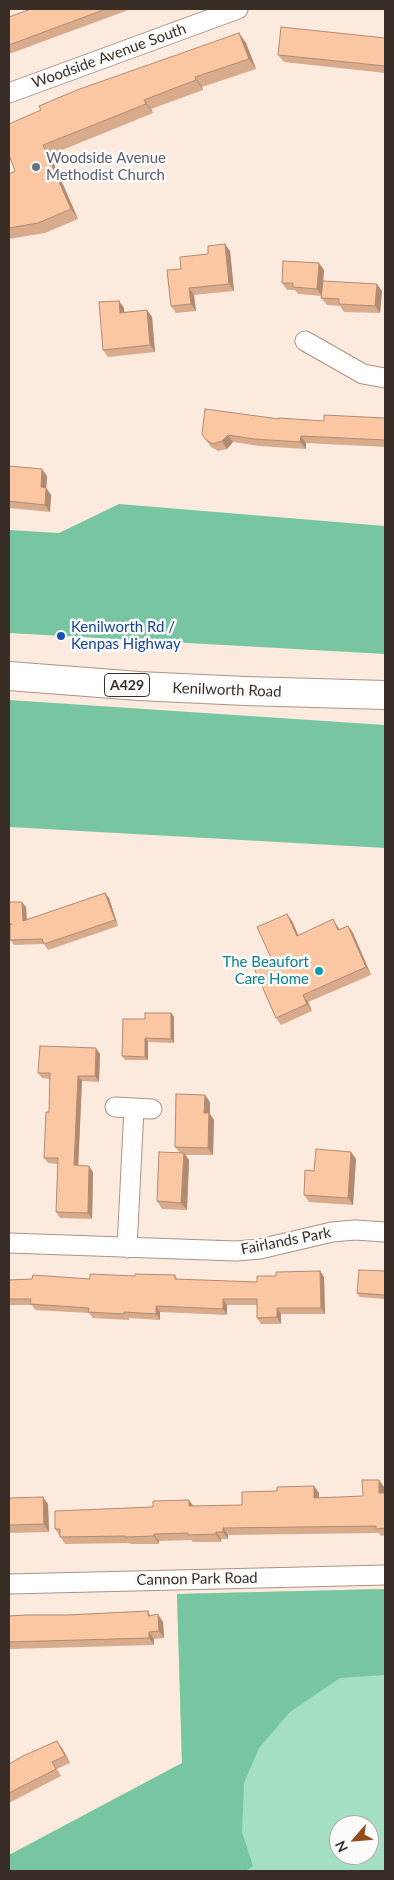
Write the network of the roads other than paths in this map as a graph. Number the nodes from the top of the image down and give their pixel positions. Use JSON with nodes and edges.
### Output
{"nodes":[{"id":1,"x":238,"y":9,"type":"edge"},
{"id":2,"x":9,"y":93,"type":"edge"},
{"id":3,"x":305,"y":342,"type":"dead end"},
{"id":4,"x":385,"y":378,"type":"edge"},
{"id":5,"x":9,"y":676,"type":"edge"},
{"id":6,"x":385,"y":695,"type":"edge"},
{"id":7,"x":134,"y":1108,"type":"dead end"},
{"id":8,"x":385,"y":1232,"type":"edge"},
{"id":9,"x":9,"y":1243,"type":"edge"},
{"id":10,"x":127,"y":1248,"type":"junction"},
{"id":11,"x":385,"y":1574,"type":"edge"},
{"id":12,"x":9,"y":1584,"type":"edge"}],
"edges":[{"from":1,"to":2,"type":"street","name":"Woodside Avenue South"},
{"from":3,"to":4,"type":"street"},
{"from":5,"to":6,"type":"main road","name":"Kenilworth Road","number":"A429"},
{"from":7,"to":10,"type":"street"},
{"from":8,"to":10,"type":"street","name":"Fairlands Park"},
{"from":9,"to":10,"type":"street","name":"Fairlands Park"},
{"from":11,"to":12,"type":"street","name":"Cannon Park Road"}]}
